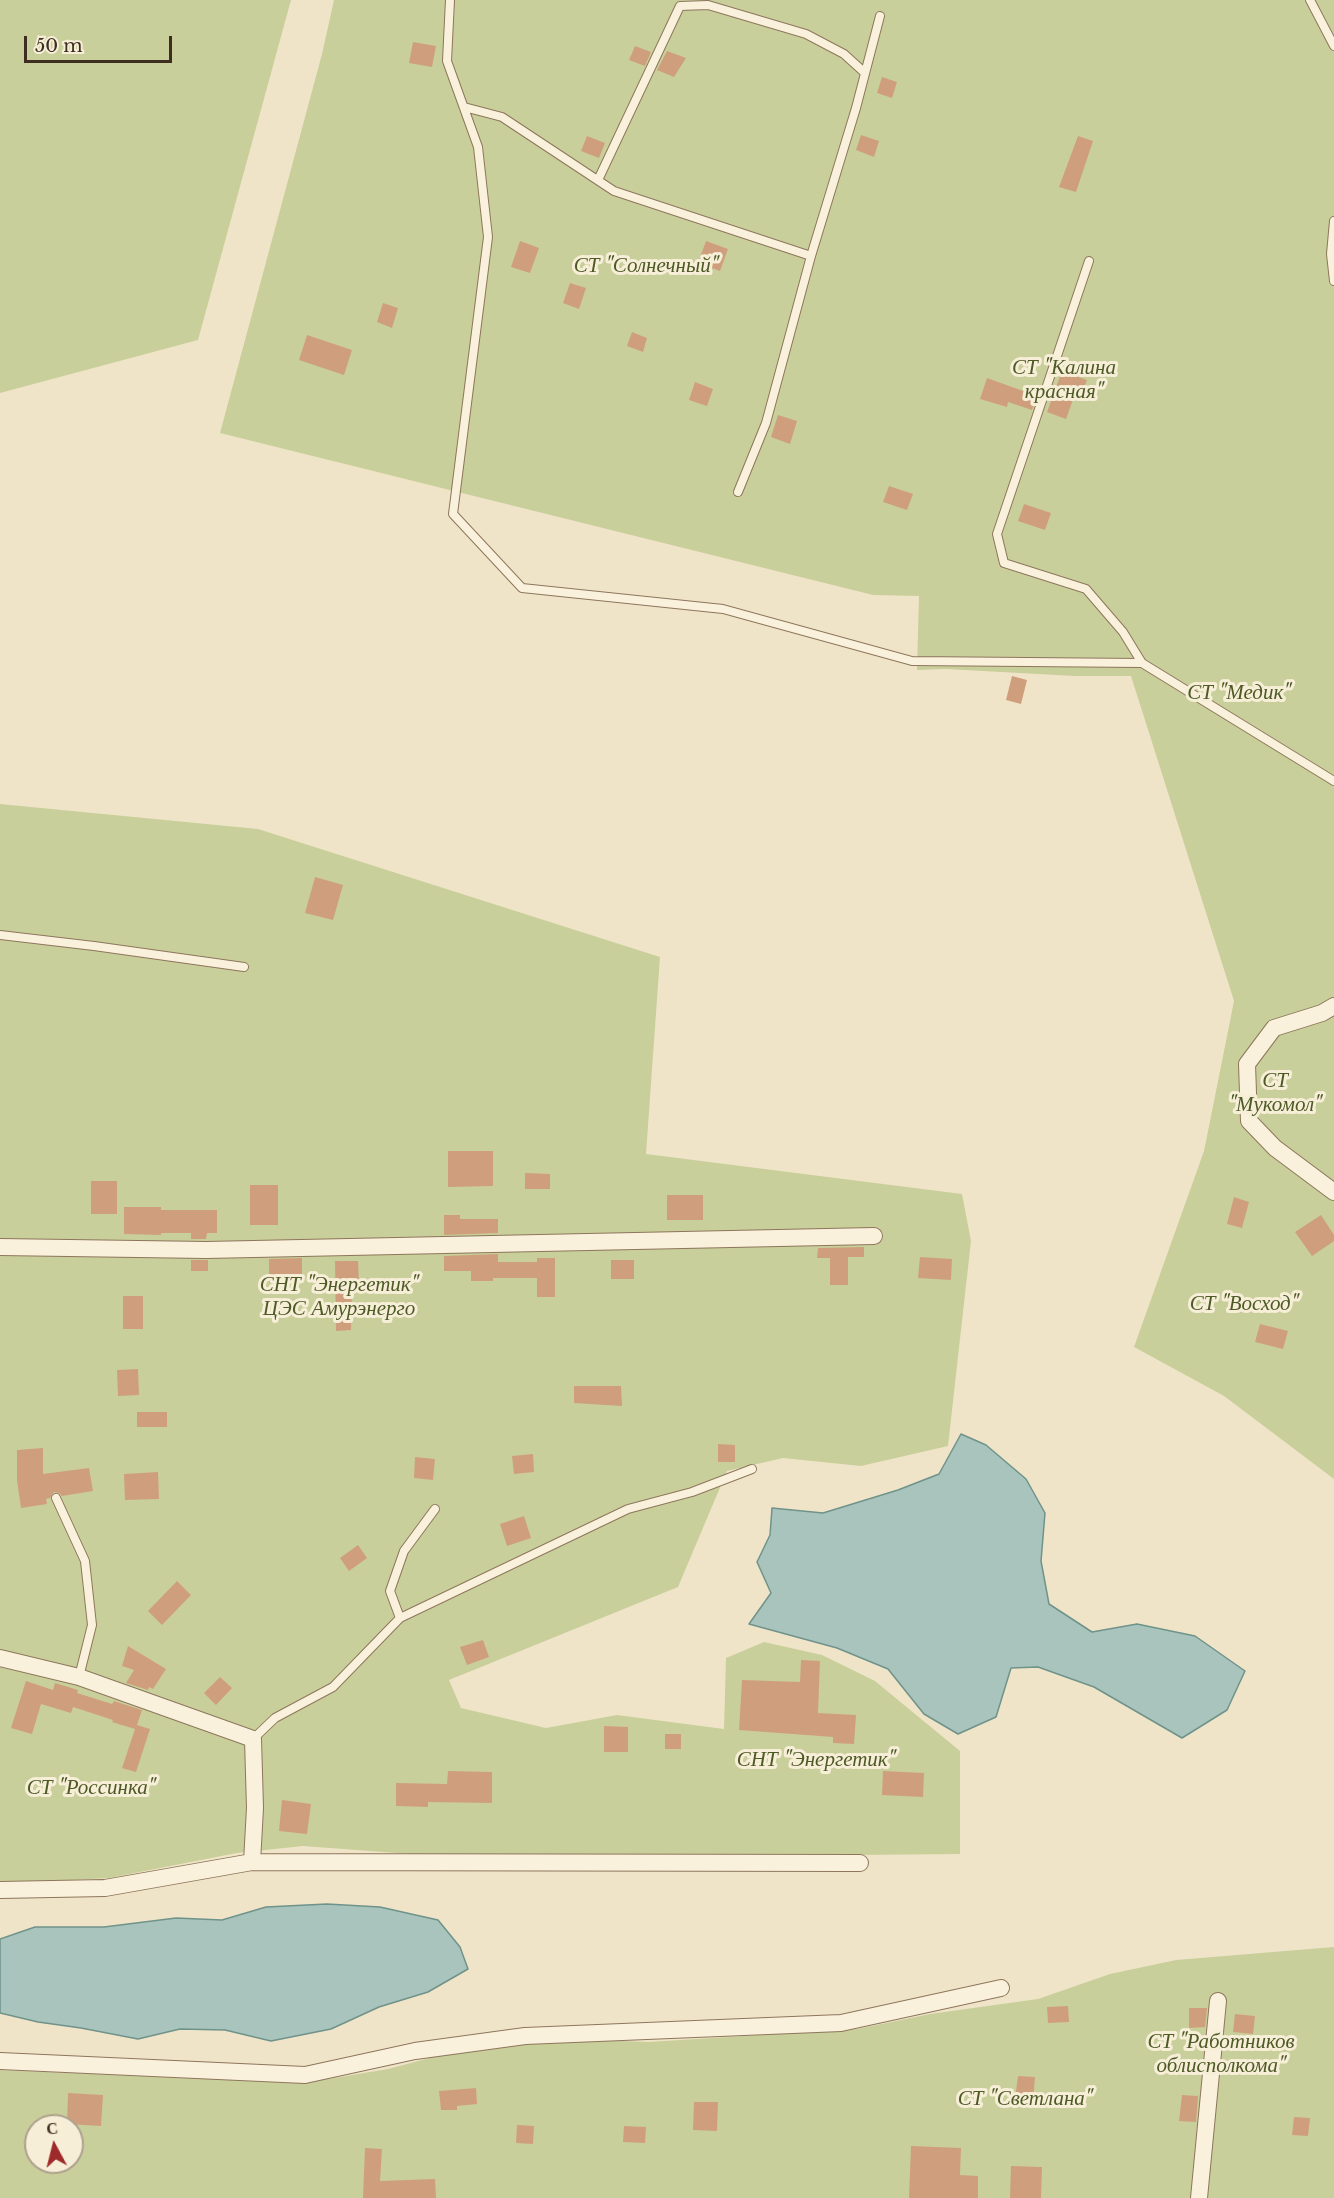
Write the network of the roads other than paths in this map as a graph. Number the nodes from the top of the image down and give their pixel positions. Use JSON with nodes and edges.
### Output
{"nodes":[{"id":1,"x":450,"y":0,"type":"edge"},
{"id":2,"x":1310,"y":0,"type":"edge"},
{"id":3,"x":880,"y":16,"type":"dead end"},
{"id":4,"x":1334,"y":46,"type":"edge"},
{"id":5,"x":865,"y":73,"type":"junction"},
{"id":6,"x":464,"y":107,"type":"junction"},
{"id":7,"x":598,"y":180,"type":"junction"},
{"id":8,"x":1334,"y":221,"type":"edge"},
{"id":9,"x":811,"y":256,"type":"junction"},
{"id":10,"x":1089,"y":261,"type":"dead end"},
{"id":11,"x":1334,"y":281,"type":"edge"},
{"id":12,"x":738,"y":492,"type":"dead end"},
{"id":13,"x":1142,"y":663,"type":"junction"},
{"id":14,"x":1334,"y":781,"type":"edge"},
{"id":15,"x":0,"y":935,"type":"edge"},
{"id":16,"x":244,"y":967,"type":"dead end"},
{"id":17,"x":1334,"y":1006,"type":"edge"},
{"id":18,"x":1334,"y":1192,"type":"edge"},
{"id":19,"x":874,"y":1236,"type":"dead end"},
{"id":20,"x":0,"y":1246,"type":"edge"},
{"id":21,"x":753,"y":1469,"type":"dead end"},
{"id":22,"x":56,"y":1498,"type":"dead end"},
{"id":23,"x":435,"y":1509,"type":"dead end"},
{"id":24,"x":400,"y":1618,"type":"junction"},
{"id":25,"x":0,"y":1658,"type":"edge"},
{"id":26,"x":79,"y":1677,"type":"junction"},
{"id":27,"x":253,"y":1739,"type":"junction"},
{"id":28,"x":252,"y":1862,"type":"junction"},
{"id":29,"x":860,"y":1863,"type":"dead end"},
{"id":30,"x":0,"y":1890,"type":"edge"},
{"id":31,"x":1000,"y":1988,"type":"dead end"},
{"id":32,"x":1218,"y":2001,"type":"dead end"},
{"id":33,"x":0,"y":2061,"type":"edge"},
{"id":34,"x":1199,"y":2198,"type":"edge"}],
"edges":[{"from":1,"to":6,"type":"lane"},
{"from":2,"to":4,"type":"lane"},
{"from":3,"to":5,"type":"lane"},
{"from":5,"to":7,"type":"lane"},
{"from":5,"to":9,"type":"lane"},
{"from":6,"to":7,"type":"lane"},
{"from":6,"to":13,"type":"lane"},
{"from":7,"to":9,"type":"lane"},
{"from":8,"to":11,"type":"lane"},
{"from":9,"to":12,"type":"lane"},
{"from":10,"to":13,"type":"lane"},
{"from":13,"to":14,"type":"lane"},
{"from":15,"to":16,"type":"lane"},
{"from":17,"to":18,"type":"street"},
{"from":19,"to":20,"type":"street"},
{"from":21,"to":24,"type":"lane"},
{"from":22,"to":26,"type":"lane"},
{"from":23,"to":24,"type":"lane"},
{"from":24,"to":27,"type":"lane"},
{"from":25,"to":26,"type":"street"},
{"from":26,"to":27,"type":"street"},
{"from":27,"to":28,"type":"street"},
{"from":28,"to":29,"type":"street"},
{"from":28,"to":30,"type":"street"},
{"from":31,"to":33,"type":"street"},
{"from":32,"to":34,"type":"street"}]}
